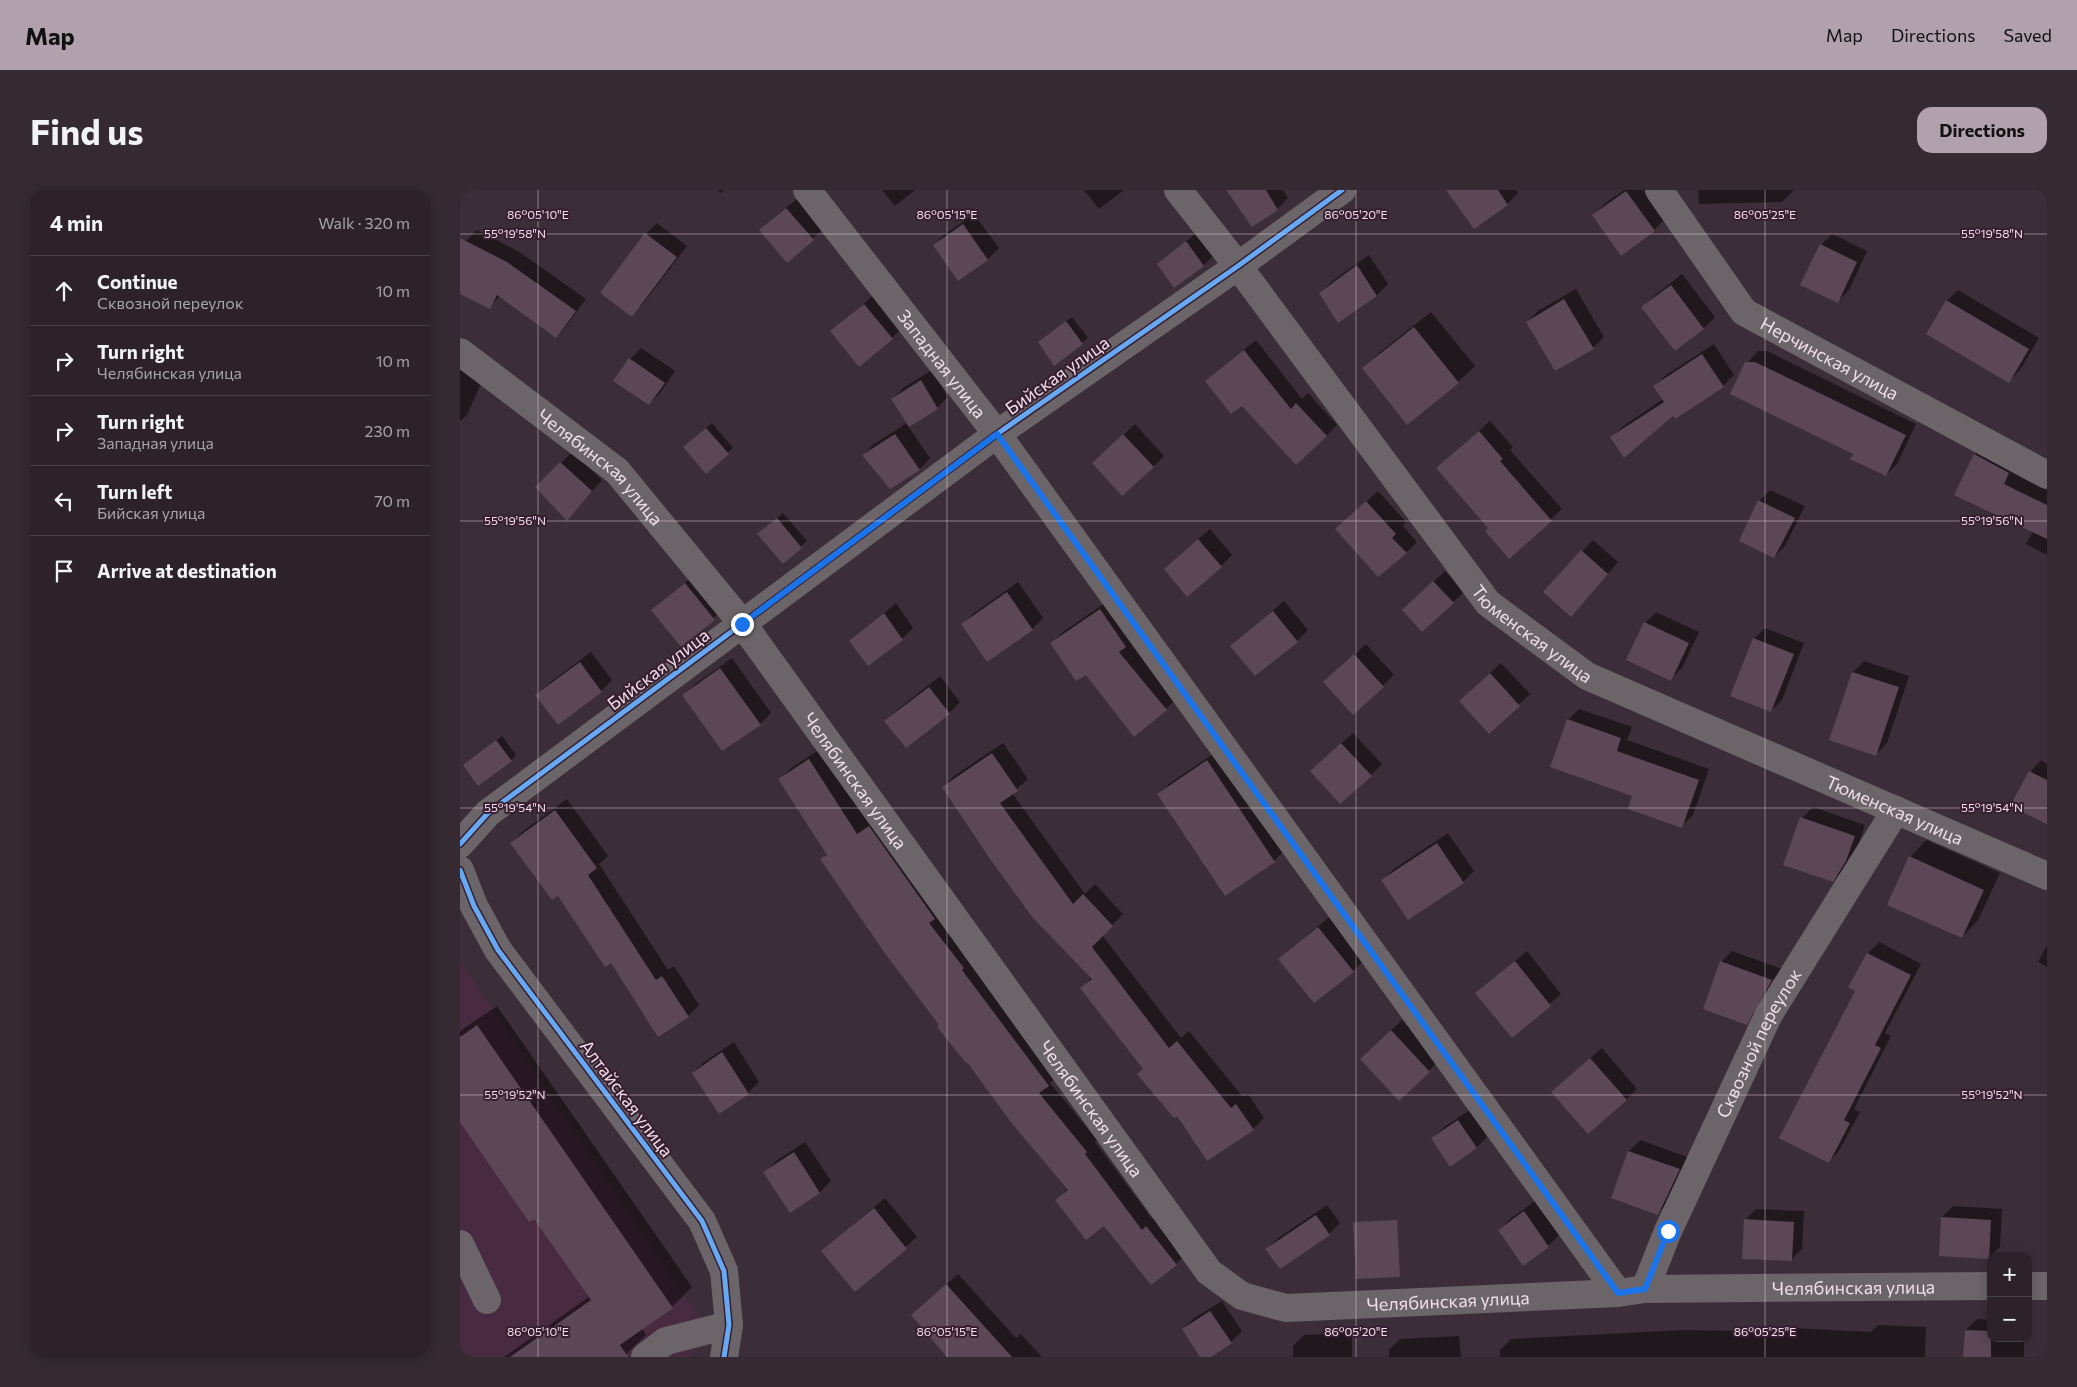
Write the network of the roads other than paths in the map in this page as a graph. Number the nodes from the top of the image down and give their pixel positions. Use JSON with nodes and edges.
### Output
{"nodes":[{"id":1,"x":807,"y":190,"type":"edge"},
{"id":2,"x":1178,"y":190,"type":"edge"},
{"id":3,"x":1342,"y":190,"type":"edge"},
{"id":4,"x":1659,"y":190,"type":"edge"},
{"id":5,"x":1238,"y":266,"type":"junction"},
{"id":6,"x":460,"y":352,"type":"edge"},
{"id":7,"x":997,"y":434,"type":"junction"},
{"id":8,"x":2047,"y":474,"type":"edge"},
{"id":9,"x":742,"y":624,"type":"junction"},
{"id":10,"x":1896,"y":810,"type":"junction"},
{"id":11,"x":460,"y":844,"type":"edge"},
{"id":12,"x":460,"y":870,"type":"edge"},
{"id":13,"x":2047,"y":876,"type":"edge"},
{"id":14,"x":460,"y":1244,"type":"edge"},
{"id":15,"x":1987,"y":1286,"type":"edge"},
{"id":16,"x":2032,"y":1286,"type":"edge"},
{"id":17,"x":2047,"y":1286,"type":"edge"},
{"id":18,"x":1645,"y":1289,"type":"junction"},
{"id":19,"x":1618,"y":1293,"type":"junction"},
{"id":20,"x":487,"y":1300,"type":"dead end"},
{"id":21,"x":728,"y":1325,"type":"junction"},
{"id":22,"x":645,"y":1357,"type":"edge"},
{"id":23,"x":724,"y":1357,"type":"edge"}],
"edges":[{"from":1,"to":7,"type":"street","name":"Западная улица"},
{"from":2,"to":5,"type":"street","name":"Тюменская улица"},
{"from":3,"to":5,"type":"street","name":"Бийская улица"},
{"from":4,"to":8,"type":"street","name":"Нерчинская улица"},
{"from":5,"to":7,"type":"street","name":"Бийская улица"},
{"from":5,"to":10,"type":"street","name":"Тюменская улица"},
{"from":6,"to":9,"type":"street","name":"Челябинская улица"},
{"from":7,"to":9,"type":"street","name":"Бийская улица"},
{"from":7,"to":19,"type":"street","name":"Западная улица"},
{"from":9,"to":11,"type":"street","name":"Бийская улица"},
{"from":9,"to":19,"type":"street","name":"Челябинская улица"},
{"from":10,"to":13,"type":"street","name":"Тюменская улица"},
{"from":10,"to":18,"type":"street","name":"Сквозной переулок"},
{"from":12,"to":21,"type":"street","name":"Алтайская улица"},
{"from":14,"to":20,"type":"street"},
{"from":15,"to":18,"type":"street","name":"Челябинская улица"},
{"from":16,"to":17,"type":"street"},
{"from":18,"to":19,"type":"street","name":"Челябинская улица"},
{"from":21,"to":22,"type":"street"},
{"from":21,"to":23,"type":"street","name":"Алтайская улица"}]}
